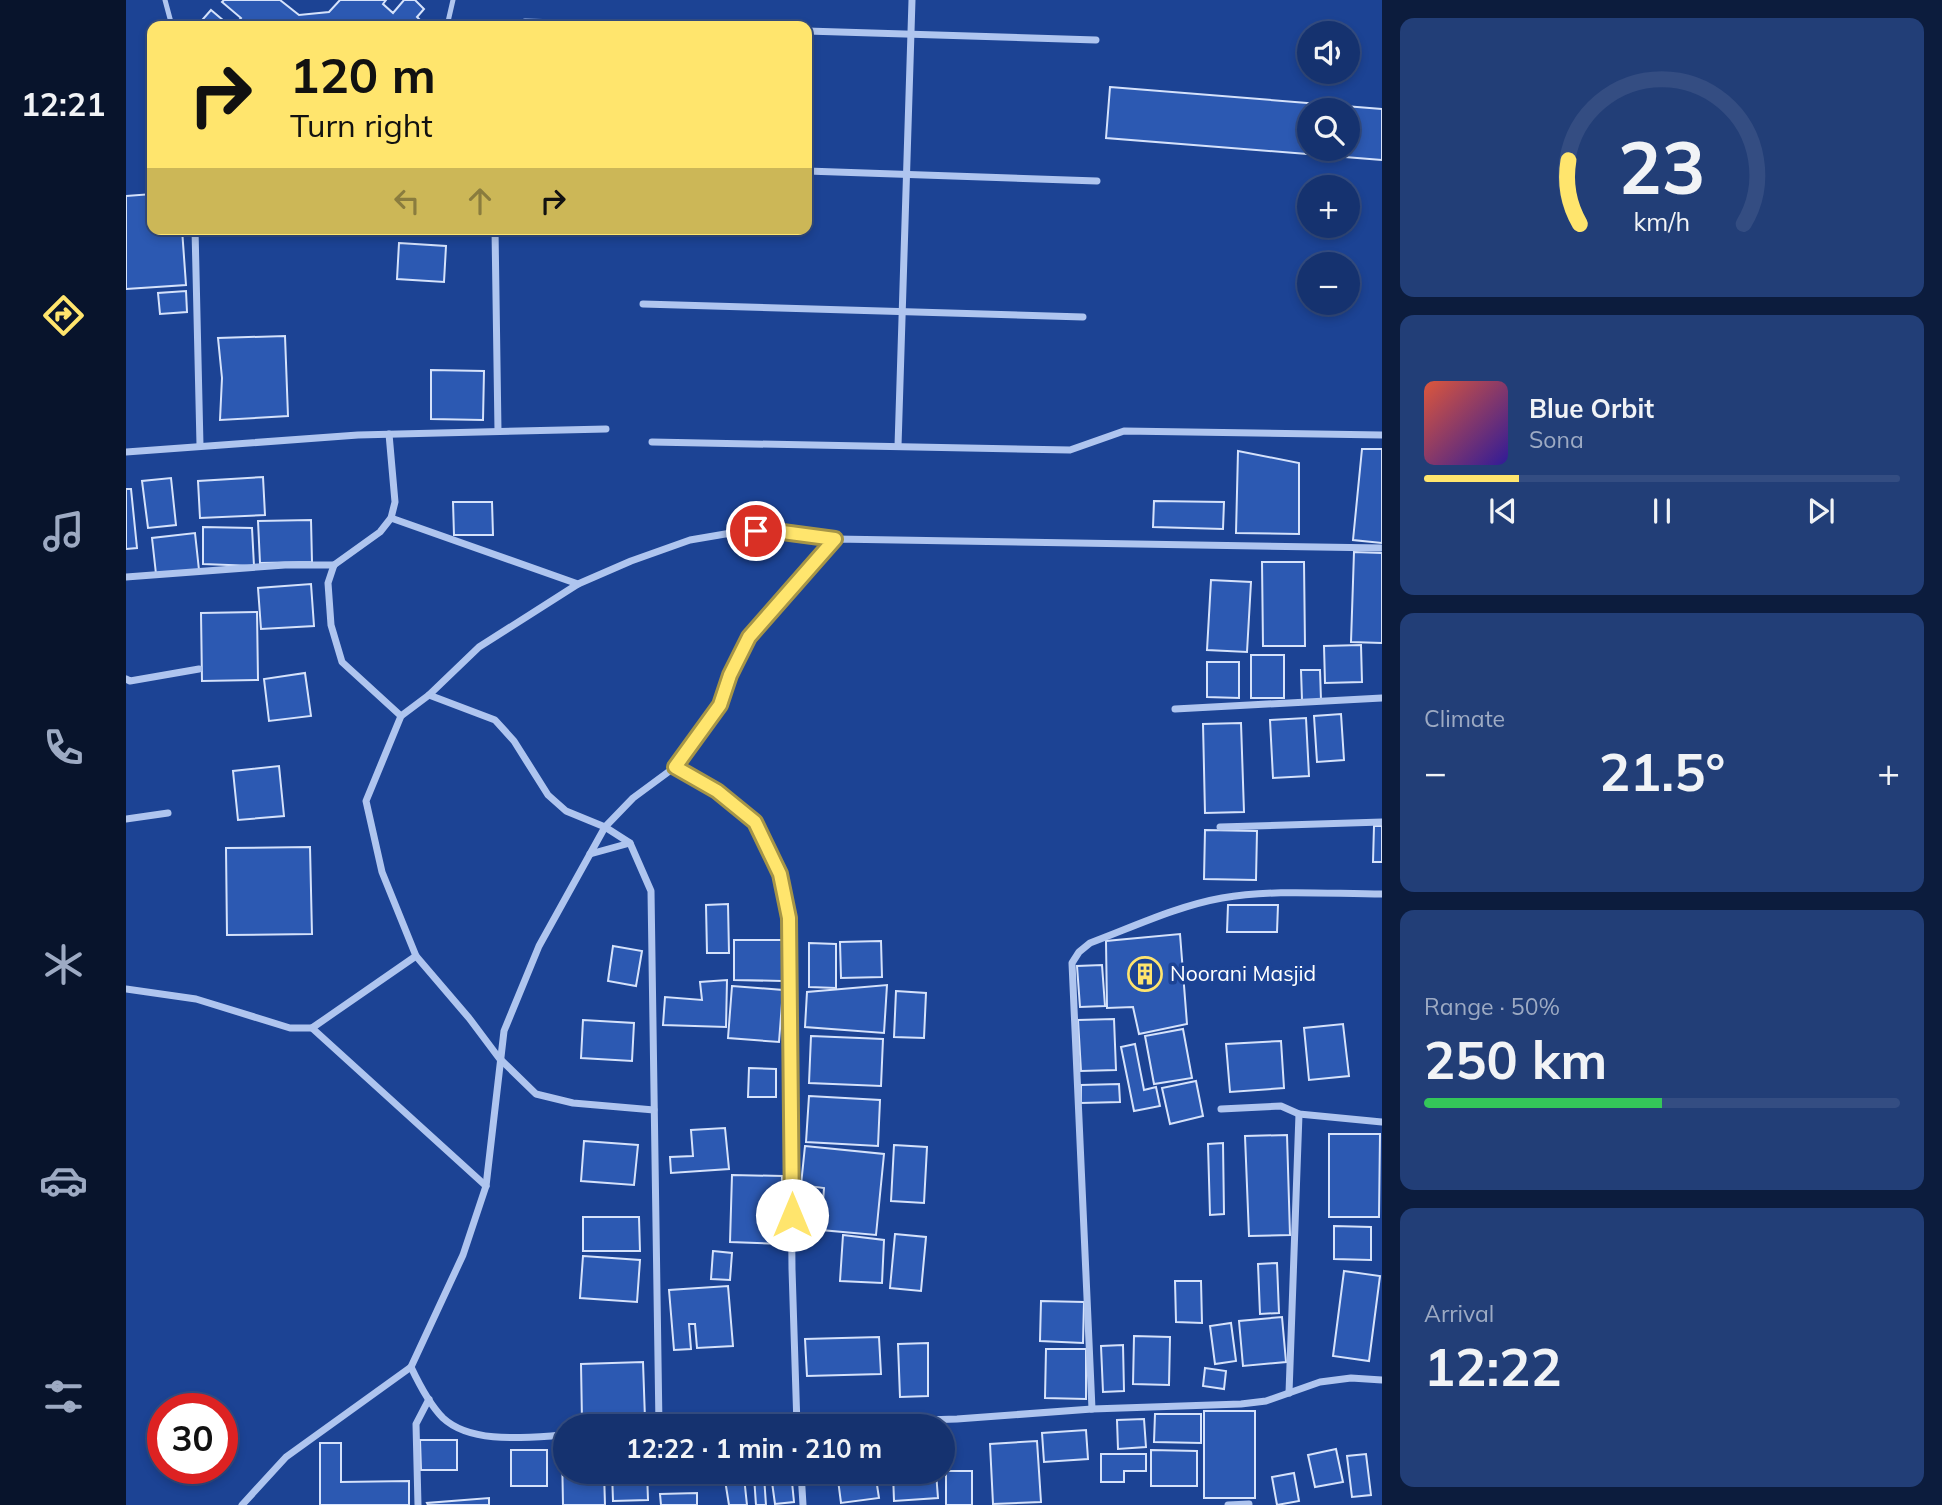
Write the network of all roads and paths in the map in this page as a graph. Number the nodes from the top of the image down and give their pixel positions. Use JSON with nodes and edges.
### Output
{"nodes":[{"id":1,"x":165,"y":0,"type":"edge"},
{"id":2,"x":453,"y":0,"type":"edge"},
{"id":3,"x":912,"y":0,"type":"edge"},
{"id":4,"x":171,"y":21,"type":"edge"},
{"id":5,"x":448,"y":21,"type":"edge"},
{"id":6,"x":812,"y":31,"type":"edge"},
{"id":7,"x":911,"y":34,"type":"junction"},
{"id":8,"x":1096,"y":40,"type":"dead end"},
{"id":9,"x":812,"y":171,"type":"edge"},
{"id":10,"x":906,"y":175,"type":"junction"},
{"id":11,"x":1097,"y":181,"type":"dead end"},
{"id":12,"x":195,"y":235,"type":"edge"},
{"id":13,"x":495,"y":235,"type":"edge"},
{"id":14,"x":643,"y":304,"type":"dead end"},
{"id":15,"x":902,"y":312,"type":"junction"},
{"id":16,"x":1083,"y":317,"type":"dead end"},
{"id":17,"x":606,"y":429,"type":"dead end"},
{"id":18,"x":498,"y":431,"type":"junction"},
{"id":19,"x":389,"y":434,"type":"junction"},
{"id":20,"x":1382,"y":435,"type":"edge"},
{"id":21,"x":652,"y":442,"type":"dead end"},
{"id":22,"x":200,"y":445,"type":"junction"},
{"id":23,"x":898,"y":446,"type":"junction"},
{"id":24,"x":126,"y":452,"type":"edge"},
{"id":25,"x":391,"y":518,"type":"junction"},
{"id":26,"x":835,"y":539,"type":"junction"},
{"id":27,"x":1382,"y":548,"type":"edge"},
{"id":28,"x":334,"y":565,"type":"junction"},
{"id":29,"x":126,"y":577,"type":"edge"},
{"id":30,"x":578,"y":584,"type":"junction"},
{"id":31,"x":199,"y":669,"type":"dead end"},
{"id":32,"x":126,"y":679,"type":"edge"},
{"id":33,"x":429,"y":695,"type":"junction"},
{"id":34,"x":1382,"y":698,"type":"edge"},
{"id":35,"x":1175,"y":709,"type":"dead end"},
{"id":36,"x":401,"y":716,"type":"junction"},
{"id":37,"x":675,"y":767,"type":"junction"},
{"id":38,"x":168,"y":813,"type":"dead end"},
{"id":39,"x":126,"y":819,"type":"edge"},
{"id":40,"x":1382,"y":822,"type":"edge"},
{"id":41,"x":605,"y":827,"type":"junction"},
{"id":42,"x":1220,"y":827,"type":"dead end"},
{"id":43,"x":630,"y":843,"type":"junction"},
{"id":44,"x":590,"y":854,"type":"junction"},
{"id":45,"x":1382,"y":894,"type":"edge"},
{"id":46,"x":415,"y":956,"type":"junction"},
{"id":47,"x":126,"y":989,"type":"edge"},
{"id":48,"x":312,"y":1028,"type":"junction"},
{"id":49,"x":499,"y":1058,"type":"junction"},
{"id":50,"x":1221,"y":1109,"type":"dead end"},
{"id":51,"x":654,"y":1110,"type":"junction"},
{"id":52,"x":1299,"y":1114,"type":"junction"},
{"id":53,"x":1382,"y":1122,"type":"edge"},
{"id":54,"x":486,"y":1186,"type":"junction"},
{"id":55,"x":411,"y":1367,"type":"junction"},
{"id":56,"x":1382,"y":1380,"type":"edge"},
{"id":57,"x":1289,"y":1393,"type":"junction"},
{"id":58,"x":429,"y":1399,"type":"junction"},
{"id":59,"x":1092,"y":1409,"type":"junction"},
{"id":60,"x":659,"y":1414,"type":"edge"},
{"id":61,"x":797,"y":1414,"type":"edge"},
{"id":62,"x":955,"y":1419,"type":"edge"},
{"id":63,"x":553,"y":1436,"type":"edge"},
{"id":64,"x":802,"y":1484,"type":"edge"},
{"id":65,"x":1248,"y":1504,"type":"edge"},
{"id":66,"x":242,"y":1505,"type":"edge"},
{"id":67,"x":418,"y":1505,"type":"edge"},
{"id":68,"x":803,"y":1505,"type":"edge"},
{"id":69,"x":1228,"y":1505,"type":"edge"}],
"edges":[{"from":1,"to":4,"type":"lane"},
{"from":2,"to":5,"type":"lane"},
{"from":3,"to":7,"type":"street"},
{"from":6,"to":7,"type":"street"},
{"from":7,"to":8,"type":"street"},
{"from":7,"to":10,"type":"street"},
{"from":9,"to":10,"type":"street"},
{"from":10,"to":11,"type":"street"},
{"from":10,"to":15,"type":"street"},
{"from":12,"to":22,"type":"street"},
{"from":13,"to":18,"type":"street"},
{"from":14,"to":15,"type":"street"},
{"from":15,"to":16,"type":"street"},
{"from":15,"to":23,"type":"street"},
{"from":17,"to":18,"type":"street"},
{"from":18,"to":19,"type":"street"},
{"from":19,"to":22,"type":"street"},
{"from":19,"to":25,"type":"street"},
{"from":20,"to":23,"type":"street"},
{"from":21,"to":23,"type":"street"},
{"from":22,"to":24,"type":"street"},
{"from":25,"to":28,"type":"street"},
{"from":25,"to":30,"type":"street"},
{"from":26,"to":27,"type":"street"},
{"from":26,"to":30,"type":"street"},
{"from":26,"to":37,"type":"street"},
{"from":28,"to":29,"type":"street"},
{"from":28,"to":36,"type":"street"},
{"from":30,"to":33,"type":"street"},
{"from":31,"to":32,"type":"street"},
{"from":33,"to":36,"type":"street"},
{"from":33,"to":41,"type":"street"},
{"from":34,"to":35,"type":"street"},
{"from":36,"to":46,"type":"street"},
{"from":37,"to":41,"type":"street"},
{"from":37,"to":61,"type":"street"},
{"from":38,"to":39,"type":"street"},
{"from":40,"to":42,"type":"street"},
{"from":41,"to":43,"type":"street"},
{"from":41,"to":44,"type":"street"},
{"from":43,"to":44,"type":"street"},
{"from":43,"to":51,"type":"street"},
{"from":44,"to":49,"type":"street"},
{"from":45,"to":59,"type":"street"},
{"from":46,"to":48,"type":"street"},
{"from":46,"to":49,"type":"street"},
{"from":47,"to":48,"type":"street"},
{"from":48,"to":54,"type":"street"},
{"from":49,"to":51,"type":"street"},
{"from":49,"to":54,"type":"street"},
{"from":50,"to":52,"type":"street"},
{"from":51,"to":60,"type":"street"},
{"from":52,"to":53,"type":"street"},
{"from":52,"to":57,"type":"street"},
{"from":54,"to":55,"type":"street"},
{"from":55,"to":58,"type":"street"},
{"from":55,"to":66,"type":"street"},
{"from":56,"to":57,"type":"street"},
{"from":57,"to":59,"type":"street"},
{"from":58,"to":63,"type":"street"},
{"from":58,"to":67,"type":"street"},
{"from":59,"to":62,"type":"street"},
{"from":64,"to":68,"type":"street"},
{"from":65,"to":69,"type":"street"}]}
